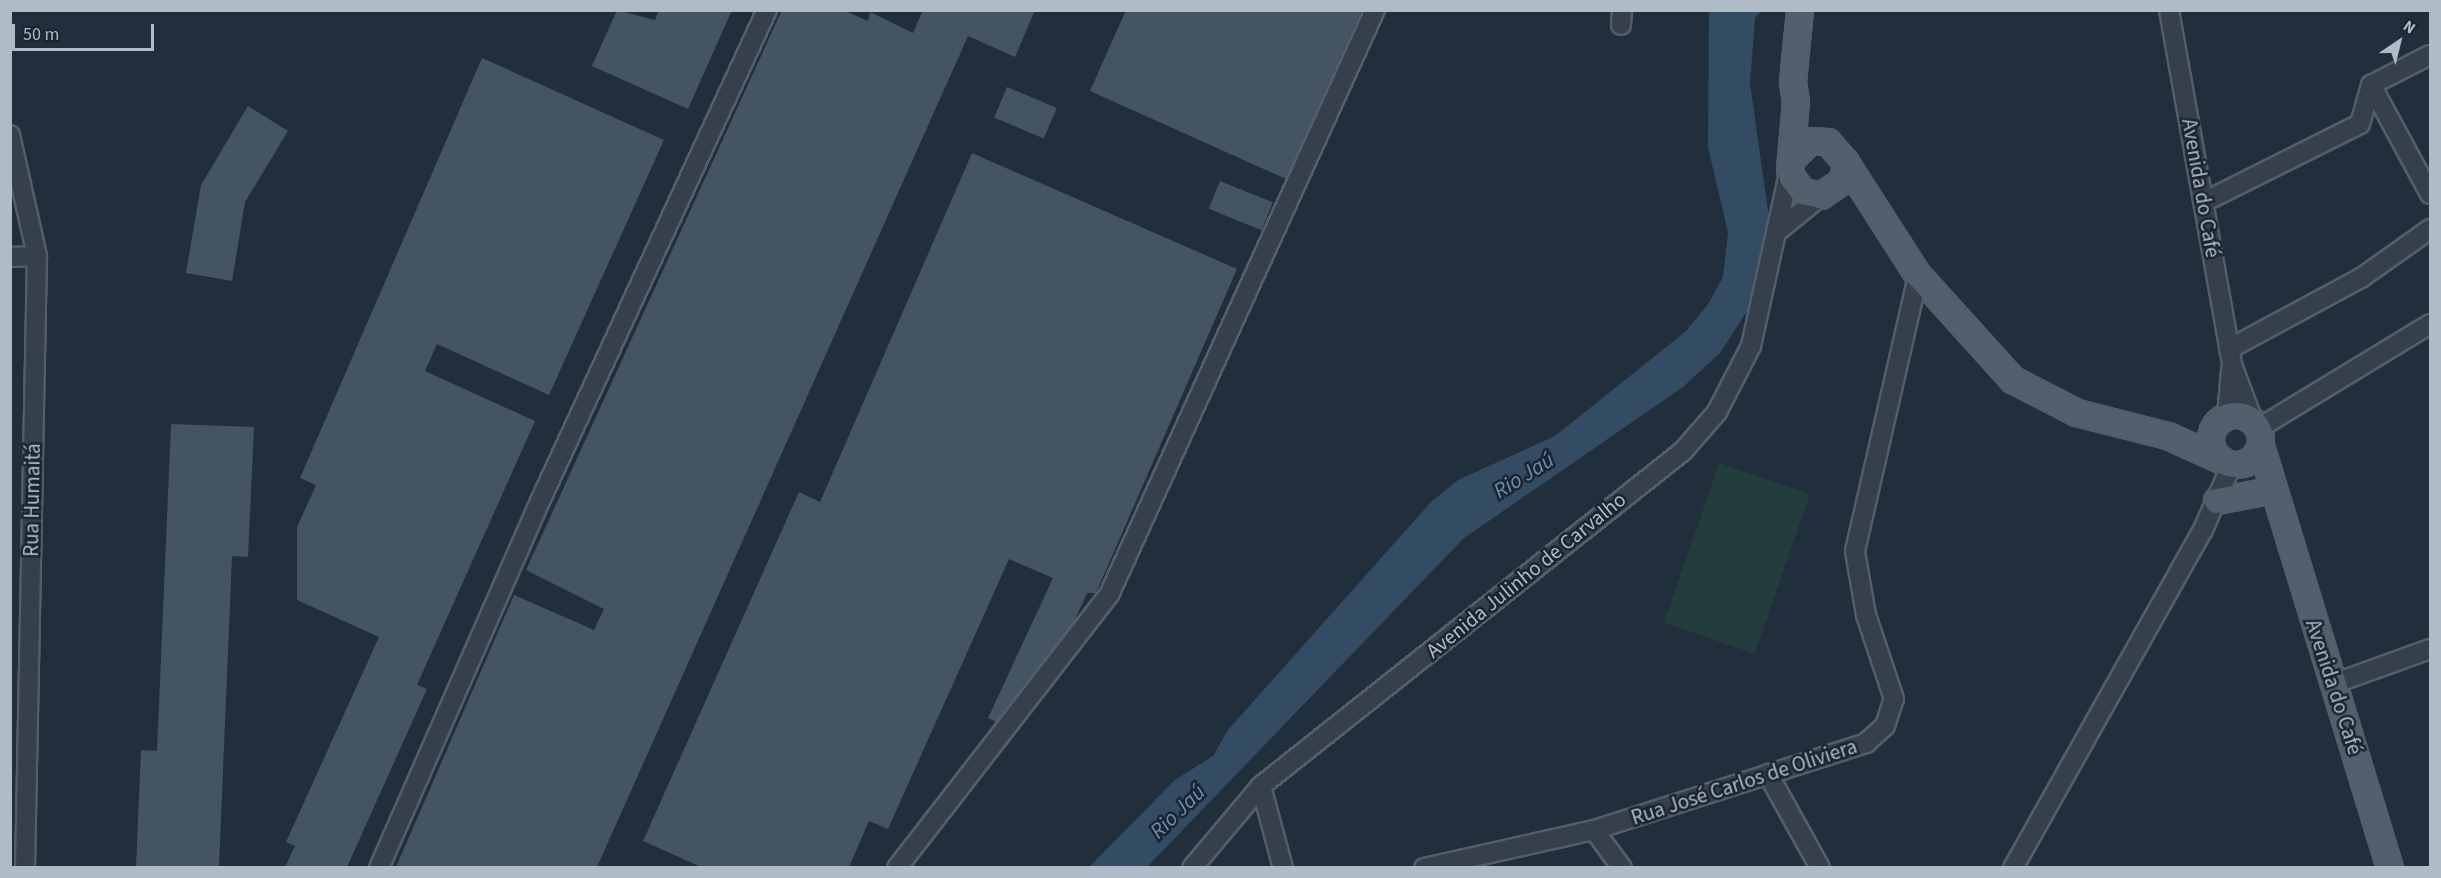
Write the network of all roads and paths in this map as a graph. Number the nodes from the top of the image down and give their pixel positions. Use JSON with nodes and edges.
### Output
{"nodes":[{"id":1,"x":767,"y":10,"type":"edge"},
{"id":2,"x":1376,"y":10,"type":"edge"},
{"id":3,"x":1800,"y":10,"type":"edge"},
{"id":4,"x":2169,"y":10,"type":"edge"},
{"id":5,"x":2430,"y":55,"type":"edge"},
{"id":6,"x":2371,"y":85,"type":"junction"},
{"id":7,"x":1795,"y":92,"type":"junction"},
{"id":8,"x":10,"y":135,"type":"edge"},
{"id":9,"x":1830,"y":143,"type":"junction"},
{"id":10,"x":1845,"y":163,"type":"junction"},
{"id":11,"x":1790,"y":165,"type":"junction"},
{"id":12,"x":15,"y":179,"type":"edge"},
{"id":13,"x":2430,"y":194,"type":"edge"},
{"id":14,"x":1825,"y":195,"type":"junction"},
{"id":15,"x":2204,"y":202,"type":"junction"},
{"id":16,"x":1883,"y":221,"type":"junction"},
{"id":17,"x":2430,"y":229,"type":"edge"},
{"id":18,"x":1779,"y":230,"type":"junction"},
{"id":19,"x":37,"y":256,"type":"junction"},
{"id":20,"x":10,"y":257,"type":"edge"},
{"id":21,"x":1918,"y":275,"type":"junction"},
{"id":22,"x":2430,"y":324,"type":"edge"},
{"id":23,"x":2231,"y":357,"type":"junction"},
{"id":24,"x":2220,"y":423,"type":"junction"},
{"id":25,"x":2168,"y":436,"type":"junction"},
{"id":26,"x":2246,"y":447,"type":"junction"},
{"id":27,"x":2271,"y":500,"type":"junction"},
{"id":28,"x":2217,"y":501,"type":"junction"},
{"id":29,"x":2430,"y":649,"type":"edge"},
{"id":30,"x":2333,"y":684,"type":"junction"},
{"id":31,"x":1768,"y":774,"type":"junction"},
{"id":32,"x":1261,"y":786,"type":"junction"},
{"id":33,"x":1594,"y":830,"type":"junction"},
{"id":34,"x":1436,"y":866,"type":"edge"},
{"id":35,"x":25,"y":867,"type":"edge"},
{"id":36,"x":379,"y":867,"type":"edge"},
{"id":37,"x":897,"y":867,"type":"edge"},
{"id":38,"x":1192,"y":867,"type":"edge"},
{"id":39,"x":1283,"y":867,"type":"edge"},
{"id":40,"x":1622,"y":867,"type":"edge"},
{"id":41,"x":1820,"y":867,"type":"edge"},
{"id":42,"x":2013,"y":867,"type":"edge"},
{"id":43,"x":2390,"y":867,"type":"edge"}],
"edges":[{"from":1,"to":36,"type":"street"},
{"from":2,"to":37,"type":"street"},
{"from":3,"to":7,"type":"main road","name":"Avenida Julinho de Carvalho"},
{"from":4,"to":15,"type":"street","name":"Avenida do Café"},
{"from":5,"to":6,"type":"street"},
{"from":6,"to":13,"type":"street"},
{"from":6,"to":15,"type":"street"},
{"from":7,"to":9,"type":"main road"},
{"from":7,"to":11,"type":"main road","name":"Avenida Julinho de Carvalho"},
{"from":8,"to":12,"type":"street","name":"Rua Humaitá"},
{"from":9,"to":10,"type":"main road"},
{"from":9,"to":11,"type":"main road"},
{"from":10,"to":14,"type":"main road"},
{"from":10,"to":16,"type":"main road"},
{"from":11,"to":14,"type":"main road"},
{"from":11,"to":18,"type":"street","name":"Avenida Julinho de Carvalho"},
{"from":12,"to":19,"type":"street","name":"Rua Humaitá"},
{"from":14,"to":16,"type":"main road"},
{"from":14,"to":18,"type":"street"},
{"from":15,"to":23,"type":"street","name":"Avenida do Café"},
{"from":16,"to":21,"type":"main road"},
{"from":17,"to":23,"type":"street"},
{"from":18,"to":32,"type":"street","name":"Avenida Julinho de Carvalho"},
{"from":19,"to":20,"type":"street"},
{"from":19,"to":35,"type":"street","name":"Rua Humaitá"},
{"from":21,"to":25,"type":"main road"},
{"from":21,"to":31,"type":"street","name":"Rua José Carlos de Oliviera"},
{"from":22,"to":26,"type":"street"},
{"from":23,"to":24,"type":"street","name":"Avenida do Café"},
{"from":23,"to":26,"type":"street","name":"Avenida do Café"},
{"from":24,"to":25,"type":"main road"},
{"from":24,"to":26,"type":"main road"},
{"from":24,"to":26,"type":"main road"},
{"from":25,"to":26,"type":"main road"},
{"from":26,"to":27,"type":"main road","name":"Avenida do Café"},
{"from":26,"to":28,"type":"street"},
{"from":27,"to":28,"type":"main road"},
{"from":27,"to":30,"type":"main road","name":"Avenida do Café"},
{"from":28,"to":42,"type":"street"},
{"from":29,"to":30,"type":"street"},
{"from":30,"to":43,"type":"main road","name":"Avenida do Café"},
{"from":31,"to":33,"type":"street","name":"Rua José Carlos de Oliviera"},
{"from":31,"to":41,"type":"street"},
{"from":32,"to":38,"type":"street","name":"Avenida Julinho de Carvalho"},
{"from":32,"to":39,"type":"street"},
{"from":33,"to":34,"type":"street","name":"Rua José Carlos de Oliviera"},
{"from":33,"to":40,"type":"street"}]}
